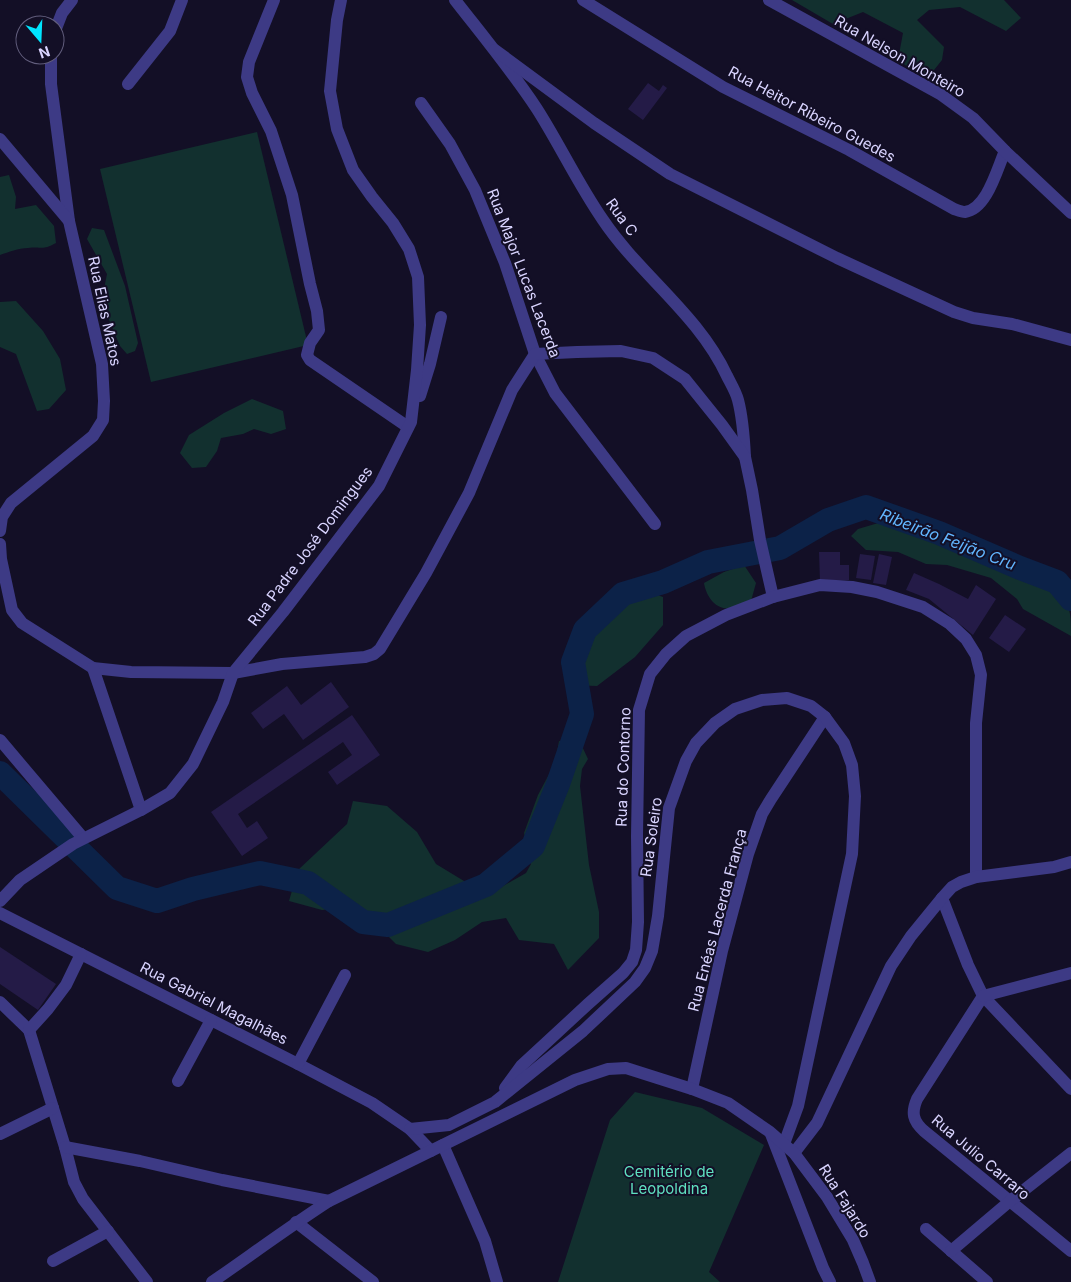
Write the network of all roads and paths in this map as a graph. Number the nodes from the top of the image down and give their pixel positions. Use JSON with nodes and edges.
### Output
{"nodes":[{"id":1,"x":72,"y":0,"type":"edge"},
{"id":2,"x":182,"y":0,"type":"edge"},
{"id":3,"x":274,"y":0,"type":"edge"},
{"id":4,"x":341,"y":0,"type":"edge"},
{"id":5,"x":455,"y":0,"type":"edge"},
{"id":6,"x":583,"y":0,"type":"edge"},
{"id":7,"x":769,"y":0,"type":"edge"},
{"id":8,"x":61,"y":15,"type":"edge"},
{"id":9,"x":495,"y":50,"type":"junction"},
{"id":10,"x":51,"y":65,"type":"edge"},
{"id":11,"x":128,"y":84,"type":"dead end"},
{"id":12,"x":421,"y":103,"type":"dead end"},
{"id":13,"x":0,"y":139,"type":"edge"},
{"id":14,"x":1005,"y":151,"type":"junction"},
{"id":15,"x":1071,"y":214,"type":"edge"},
{"id":16,"x":69,"y":221,"type":"junction"},
{"id":17,"x":441,"y":317,"type":"dead end"},
{"id":18,"x":1071,"y":340,"type":"edge"},
{"id":19,"x":535,"y":354,"type":"junction"},
{"id":20,"x":409,"y":424,"type":"junction"},
{"id":21,"x":745,"y":457,"type":"junction"},
{"id":22,"x":655,"y":524,"type":"dead end"},
{"id":23,"x":0,"y":531,"type":"edge"},
{"id":24,"x":0,"y":544,"type":"edge"},
{"id":25,"x":774,"y":597,"type":"junction"},
{"id":26,"x":94,"y":668,"type":"junction"},
{"id":27,"x":234,"y":673,"type":"junction"},
{"id":28,"x":826,"y":717,"type":"junction"},
{"id":29,"x":0,"y":740,"type":"edge"},
{"id":30,"x":141,"y":810,"type":"junction"},
{"id":31,"x":78,"y":841,"type":"junction"},
{"id":32,"x":1071,"y":862,"type":"edge"},
{"id":33,"x":976,"y":877,"type":"junction"},
{"id":34,"x":942,"y":898,"type":"junction"},
{"id":35,"x":0,"y":902,"type":"edge"},
{"id":36,"x":0,"y":913,"type":"edge"},
{"id":37,"x":81,"y":954,"type":"junction"},
{"id":38,"x":1071,"y":973,"type":"edge"},
{"id":39,"x":345,"y":975,"type":"dead end"},
{"id":40,"x":983,"y":996,"type":"junction"},
{"id":41,"x":0,"y":1002,"type":"edge"},
{"id":42,"x":211,"y":1020,"type":"junction"},
{"id":43,"x":29,"y":1030,"type":"junction"},
{"id":44,"x":298,"y":1064,"type":"junction"},
{"id":45,"x":178,"y":1080,"type":"dead end"},
{"id":46,"x":692,"y":1089,"type":"junction"},
{"id":47,"x":1071,"y":1089,"type":"edge"},
{"id":48,"x":494,"y":1102,"type":"junction"},
{"id":49,"x":53,"y":1108,"type":"junction"},
{"id":50,"x":410,"y":1130,"type":"junction"},
{"id":51,"x":770,"y":1132,"type":"junction"},
{"id":52,"x":0,"y":1134,"type":"edge"},
{"id":53,"x":784,"y":1144,"type":"junction"},
{"id":54,"x":443,"y":1145,"type":"junction"},
{"id":55,"x":65,"y":1147,"type":"junction"},
{"id":56,"x":430,"y":1151,"type":"junction"},
{"id":57,"x":794,"y":1153,"type":"junction"},
{"id":58,"x":1071,"y":1153,"type":"edge"},
{"id":59,"x":329,"y":1201,"type":"junction"},
{"id":60,"x":1010,"y":1201,"type":"junction"},
{"id":61,"x":296,"y":1222,"type":"junction"},
{"id":62,"x":926,"y":1229,"type":"dead end"},
{"id":63,"x":108,"y":1231,"type":"junction"},
{"id":64,"x":951,"y":1251,"type":"junction"},
{"id":65,"x":1071,"y":1251,"type":"edge"},
{"id":66,"x":53,"y":1261,"type":"dead end"},
{"id":67,"x":147,"y":1282,"type":"edge"},
{"id":68,"x":212,"y":1282,"type":"edge"},
{"id":69,"x":373,"y":1282,"type":"edge"},
{"id":70,"x":497,"y":1282,"type":"edge"},
{"id":71,"x":830,"y":1282,"type":"edge"},
{"id":72,"x":870,"y":1282,"type":"edge"},
{"id":73,"x":987,"y":1282,"type":"edge"}],
"edges":[{"from":1,"to":8,"type":"street"},
{"from":2,"to":11,"type":"street"},
{"from":3,"to":20,"type":"street"},
{"from":4,"to":20,"type":"street","name":"Rua Padre José Domingues"},
{"from":5,"to":9,"type":"street","name":"Rua C"},
{"from":6,"to":14,"type":"street","name":"Rua Heitor Ribeiro Guedes"},
{"from":7,"to":14,"type":"street","name":"Rua Nelson Monteiro"},
{"from":9,"to":18,"type":"street"},
{"from":9,"to":21,"type":"street","name":"Rua C"},
{"from":10,"to":16,"type":"street"},
{"from":12,"to":19,"type":"street","name":"Rua Major Lucas Lacerda"},
{"from":13,"to":16,"type":"street","name":"Rua Elias Matos"},
{"from":14,"to":15,"type":"street","name":"Rua Nelson Monteiro"},
{"from":16,"to":23,"type":"street","name":"Rua Elias Matos"},
{"from":17,"to":20,"type":"street"},
{"from":19,"to":21,"type":"street"},
{"from":19,"to":22,"type":"street","name":"Rua Major Lucas Lacerda"},
{"from":19,"to":27,"type":"street"},
{"from":20,"to":27,"type":"street","name":"Rua Padre José Domingues"},
{"from":21,"to":25,"type":"street","name":"Rua C"},
{"from":24,"to":26,"type":"street"},
{"from":25,"to":33,"type":"street","name":"Rua do Contorno"},
{"from":25,"to":48,"type":"street","name":"Rua do Contorno"},
{"from":26,"to":27,"type":"street"},
{"from":26,"to":30,"type":"street"},
{"from":27,"to":30,"type":"street","name":"Rua Padre José Domingues"},
{"from":28,"to":46,"type":"street","name":"Rua Enéas Lacerda França"},
{"from":28,"to":48,"type":"street","name":"Rua Soleiro"},
{"from":28,"to":53,"type":"street","name":"Rua Soleiro"},
{"from":29,"to":31,"type":"street"},
{"from":30,"to":31,"type":"street","name":"Rua Padre José Domingues"},
{"from":31,"to":35,"type":"street","name":"Rua Padre José Domingues"},
{"from":32,"to":33,"type":"street"},
{"from":33,"to":34,"type":"street"},
{"from":34,"to":40,"type":"street"},
{"from":34,"to":57,"type":"street"},
{"from":36,"to":37,"type":"street","name":"Rua Gabriel Magalhães"},
{"from":37,"to":42,"type":"street","name":"Rua Gabriel Magalhães"},
{"from":37,"to":43,"type":"street"},
{"from":38,"to":40,"type":"street"},
{"from":39,"to":44,"type":"street"},
{"from":40,"to":47,"type":"street"},
{"from":40,"to":60,"type":"street","name":"Rua Julio Carraro"},
{"from":41,"to":43,"type":"street"},
{"from":42,"to":44,"type":"street","name":"Rua Gabriel Magalhães"},
{"from":42,"to":45,"type":"street"},
{"from":43,"to":49,"type":"street"},
{"from":44,"to":50,"type":"street","name":"Rua Gabriel Magalhães"},
{"from":46,"to":51,"type":"street","name":"Rua Fajardo"},
{"from":46,"to":54,"type":"street","name":"Rua Fajardo"},
{"from":48,"to":50,"type":"street","name":"Rua Soleiro"},
{"from":49,"to":52,"type":"street"},
{"from":49,"to":55,"type":"street"},
{"from":50,"to":56,"type":"street","name":"Rua Gabriel Magalhães"},
{"from":51,"to":53,"type":"street","name":"Rua Fajardo"},
{"from":51,"to":71,"type":"street"},
{"from":53,"to":57,"type":"street","name":"Rua Fajardo"},
{"from":54,"to":56,"type":"street","name":"Rua Fajardo"},
{"from":54,"to":70,"type":"street"},
{"from":55,"to":59,"type":"street"},
{"from":55,"to":63,"type":"street"},
{"from":56,"to":59,"type":"street","name":"Rua Fajardo"},
{"from":57,"to":72,"type":"street","name":"Rua Fajardo"},
{"from":58,"to":60,"type":"street"},
{"from":59,"to":61,"type":"street","name":"Rua Fajardo"},
{"from":60,"to":64,"type":"street"},
{"from":60,"to":65,"type":"street","name":"Rua Julio Carraro"},
{"from":61,"to":68,"type":"street","name":"Rua Fajardo"},
{"from":61,"to":69,"type":"street"},
{"from":62,"to":64,"type":"street"},
{"from":63,"to":66,"type":"street"},
{"from":63,"to":67,"type":"street"},
{"from":64,"to":73,"type":"street"}]}
